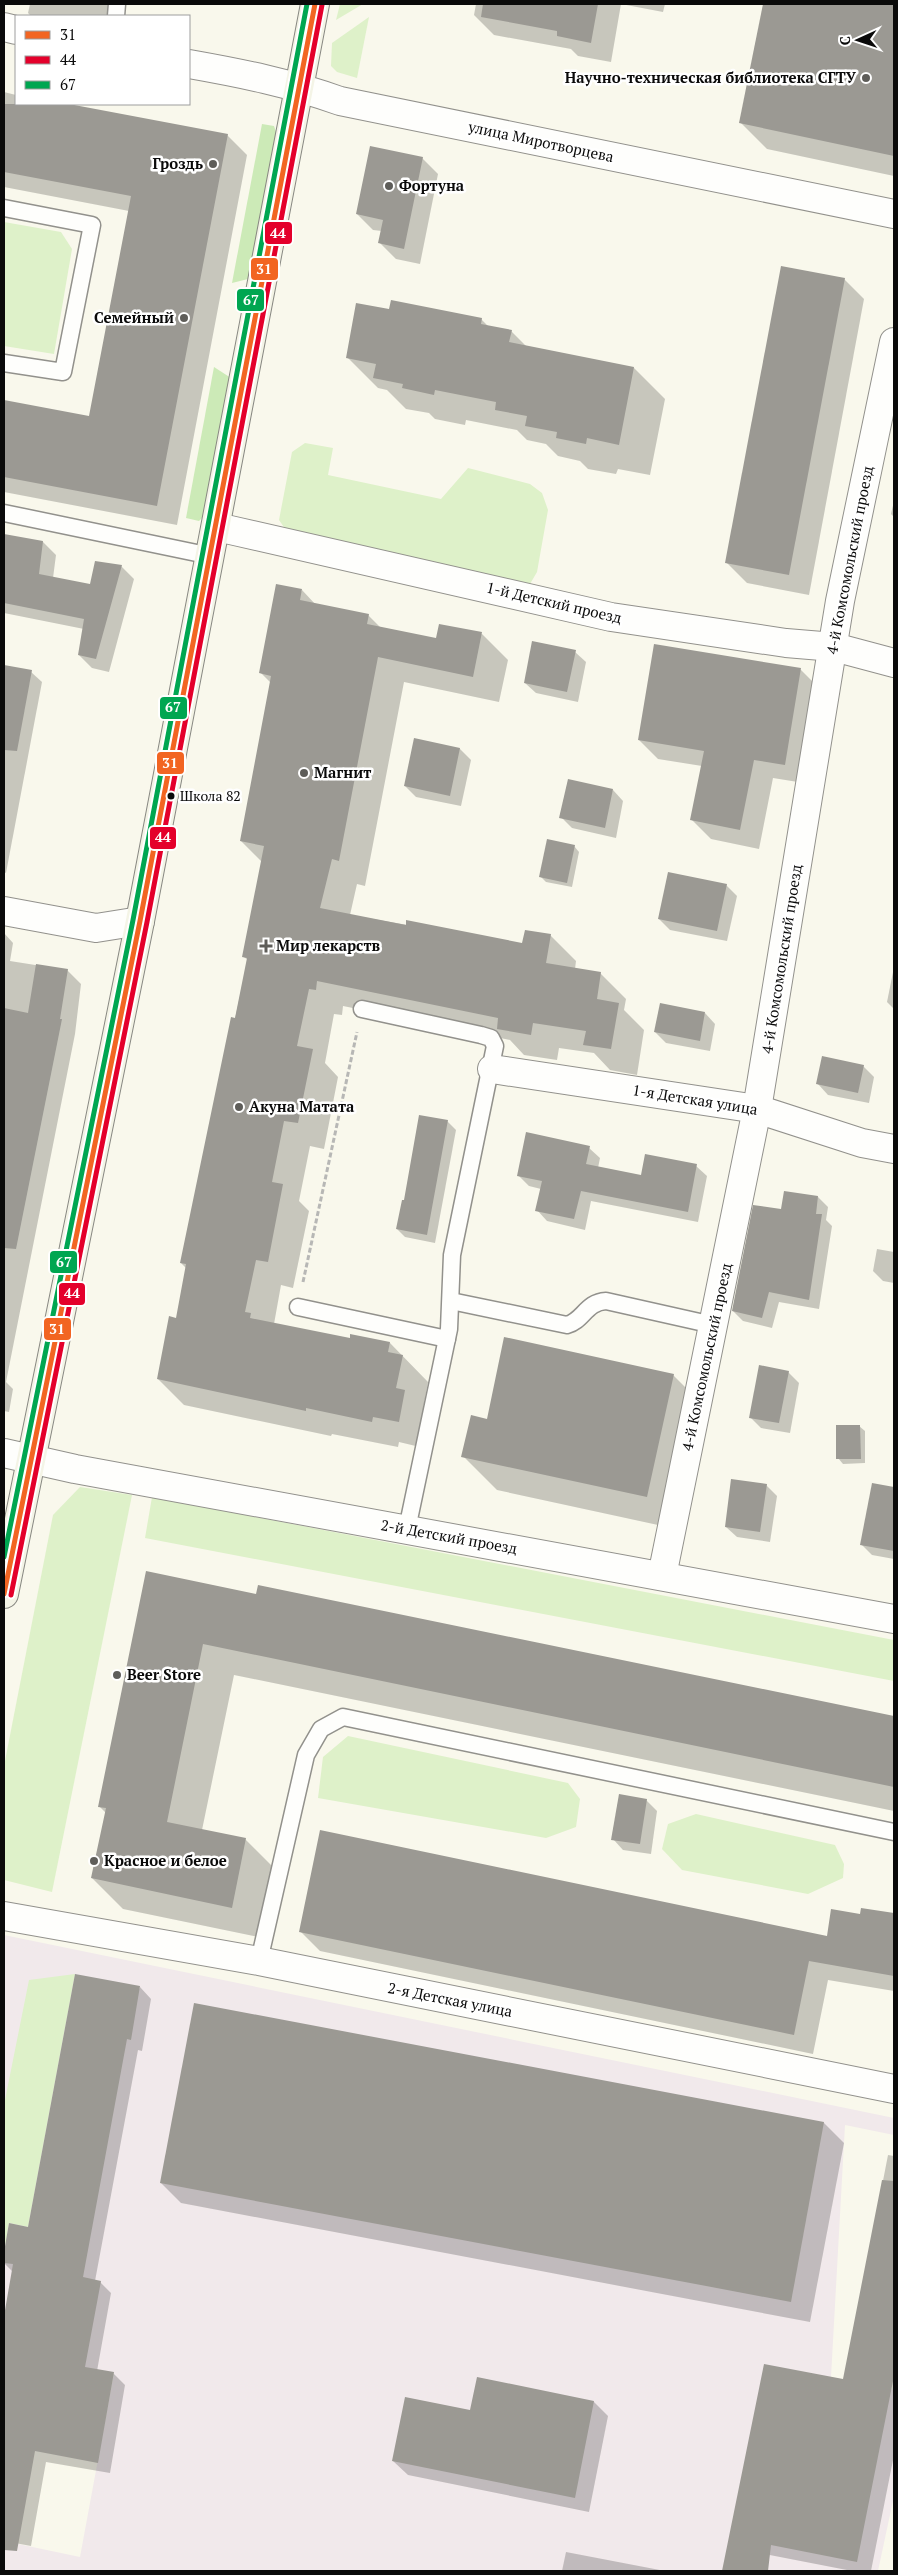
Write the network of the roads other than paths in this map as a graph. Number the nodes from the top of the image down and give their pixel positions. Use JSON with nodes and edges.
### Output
{"nodes":[{"id":1,"x":315,"y":4,"type":"edge"},
{"id":2,"x":190,"y":64,"type":"edge"},
{"id":3,"x":301,"y":87,"type":"junction"},
{"id":4,"x":4,"y":208,"type":"edge"},
{"id":5,"x":894,"y":214,"type":"edge"},
{"id":6,"x":894,"y":342,"type":"edge"},
{"id":7,"x":4,"y":362,"type":"edge"},
{"id":8,"x":4,"y":513,"type":"edge"},
{"id":9,"x":217,"y":527,"type":"junction"},
{"id":10,"x":211,"y":556,"type":"junction"},
{"id":11,"x":834,"y":647,"type":"junction"},
{"id":12,"x":894,"y":663,"type":"edge"},
{"id":13,"x":4,"y":912,"type":"edge"},
{"id":14,"x":140,"y":921,"type":"junction"},
{"id":15,"x":362,"y":1009,"type":"road end"},
{"id":16,"x":492,"y":1069,"type":"junction"},
{"id":17,"x":757,"y":1110,"type":"junction"},
{"id":18,"x":894,"y":1149,"type":"edge"},
{"id":19,"x":450,"y":1300,"type":"junction"},
{"id":20,"x":298,"y":1307,"type":"road end"},
{"id":21,"x":713,"y":1325,"type":"junction"},
{"id":22,"x":447,"y":1339,"type":"junction"},
{"id":23,"x":4,"y":1452,"type":"edge"},
{"id":24,"x":32,"y":1460,"type":"junction"},
{"id":25,"x":406,"y":1529,"type":"junction"},
{"id":26,"x":662,"y":1576,"type":"junction"},
{"id":27,"x":4,"y":1594,"type":"edge"},
{"id":28,"x":894,"y":1619,"type":"edge"},
{"id":29,"x":894,"y":1832,"type":"edge"},
{"id":30,"x":4,"y":1916,"type":"edge"},
{"id":31,"x":259,"y":1961,"type":"junction"},
{"id":32,"x":894,"y":2089,"type":"edge"}],
"edges":[{"from":1,"to":3,"type":"street"},
{"from":2,"to":3,"type":"street","name":"улица Миротворцева"},
{"from":3,"to":5,"type":"street","name":"улица Миротворцева"},
{"from":3,"to":9,"type":"street"},
{"from":4,"to":7,"type":"lane"},
{"from":6,"to":11,"type":"street","name":"4-й Комсомольский проезд"},
{"from":8,"to":10,"type":"lane"},
{"from":9,"to":10,"type":"street"},
{"from":9,"to":11,"type":"street","name":"1-й Детский проезд"},
{"from":10,"to":14,"type":"street"},
{"from":11,"to":12,"type":"street","name":"1-й Детский проезд"},
{"from":11,"to":17,"type":"street","name":"4-й Комсомольский проезд"},
{"from":13,"to":14,"type":"street"},
{"from":14,"to":24,"type":"street"},
{"from":15,"to":16,"type":"lane"},
{"from":16,"to":17,"type":"street","name":"1-я Детская улица"},
{"from":16,"to":19,"type":"lane"},
{"from":17,"to":18,"type":"street","name":"1-я Детская улица"},
{"from":17,"to":21,"type":"street","name":"4-й Комсомольский проезд"},
{"from":19,"to":21,"type":"lane"},
{"from":19,"to":22,"type":"lane"},
{"from":20,"to":22,"type":"lane"},
{"from":21,"to":26,"type":"street","name":"4-й Комсомольский проезд"},
{"from":22,"to":25,"type":"lane"},
{"from":23,"to":24,"type":"street","name":"2-й Детский проезд"},
{"from":24,"to":25,"type":"street","name":"2-й Детский проезд"},
{"from":24,"to":27,"type":"street"},
{"from":25,"to":26,"type":"street","name":"2-й Детский проезд"},
{"from":26,"to":28,"type":"street","name":"2-й Детский проезд"},
{"from":29,"to":31,"type":"lane"},
{"from":30,"to":31,"type":"street","name":"2-я Детская улица"},
{"from":31,"to":32,"type":"street","name":"2-я Детская улица"}]}
